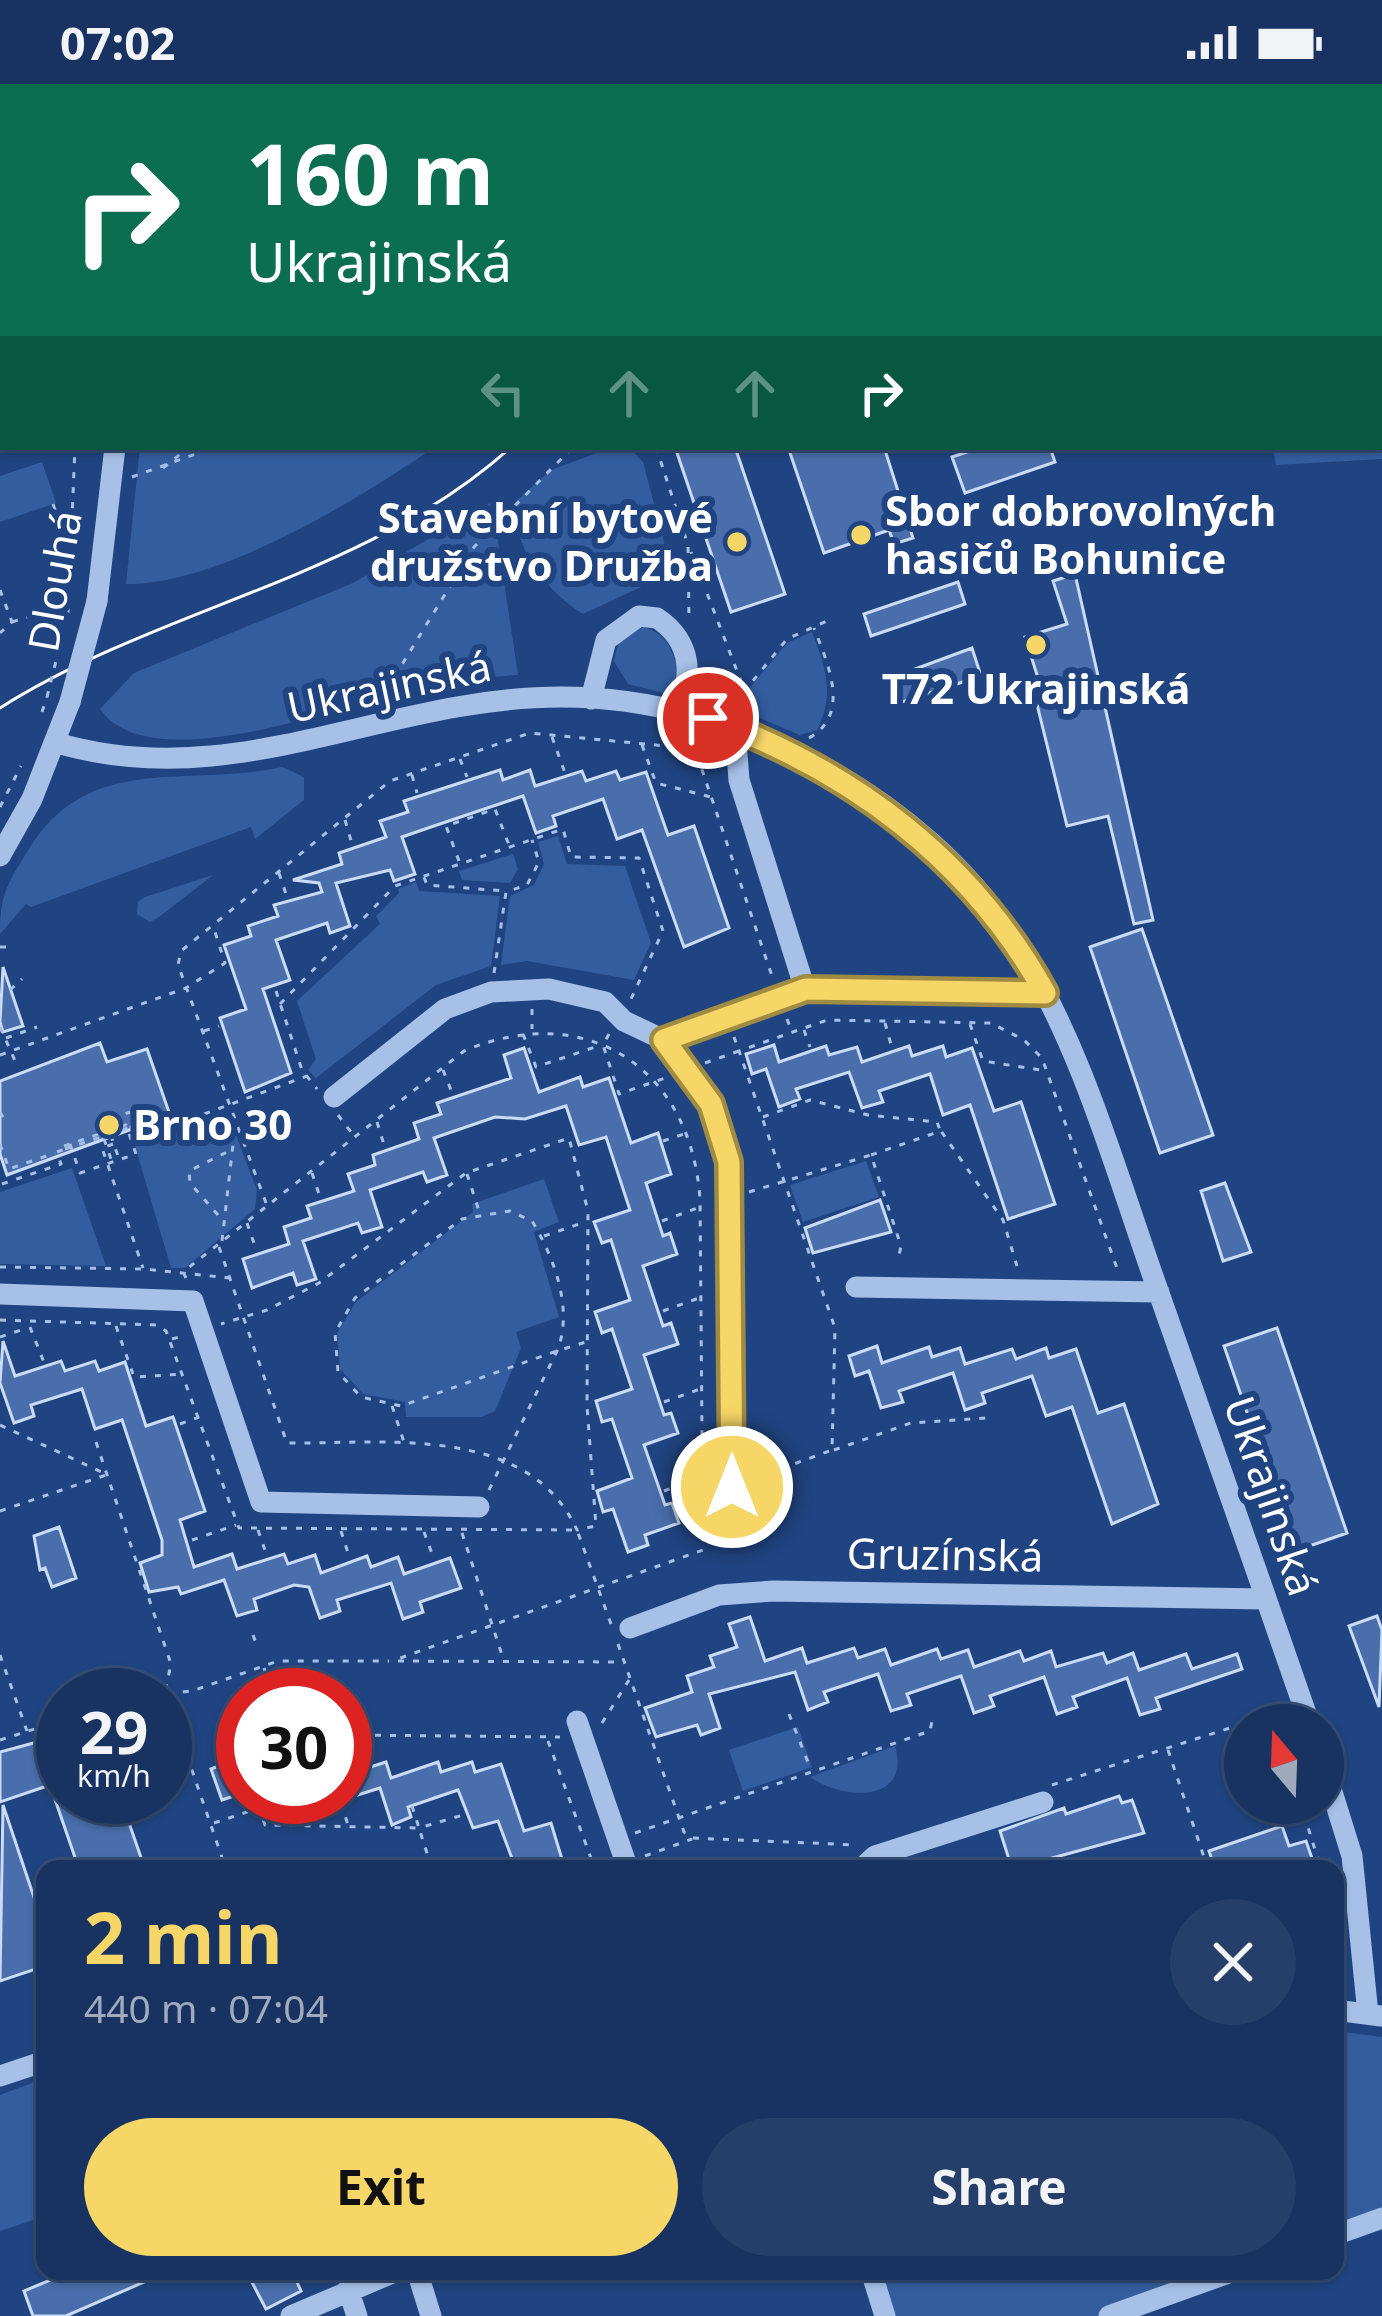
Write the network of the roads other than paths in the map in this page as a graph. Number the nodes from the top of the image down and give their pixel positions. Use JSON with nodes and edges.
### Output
{"nodes":[{"id":1,"x":115,"y":450,"type":"edge"},
{"id":2,"x":591,"y":699,"type":"junction"},
{"id":3,"x":669,"y":711,"type":"junction"},
{"id":4,"x":735,"y":728,"type":"junction"},
{"id":5,"x":57,"y":743,"type":"junction"},
{"id":6,"x":0,"y":856,"type":"edge"},
{"id":7,"x":806,"y":989,"type":"junction"},
{"id":8,"x":1045,"y":993,"type":"junction"},
{"id":9,"x":664,"y":1040,"type":"junction"},
{"id":10,"x":334,"y":1097,"type":"dead end"},
{"id":11,"x":856,"y":1287,"type":"dead end"},
{"id":12,"x":1159,"y":1292,"type":"junction"},
{"id":13,"x":0,"y":1294,"type":"edge"},
{"id":14,"x":732,"y":1487,"type":"road end"},
{"id":15,"x":478,"y":1507,"type":"road end"},
{"id":16,"x":1265,"y":1599,"type":"junction"},
{"id":17,"x":620,"y":1632,"type":"road end"},
{"id":18,"x":1302,"y":1704,"type":"edge"},
{"id":19,"x":577,"y":1728,"type":"road end"},
{"id":20,"x":1043,"y":1802,"type":"dead end"},
{"id":21,"x":1342,"y":1824,"type":"edge"},
{"id":22,"x":625,"y":1860,"type":"edge"},
{"id":23,"x":877,"y":1860,"type":"edge"},
{"id":24,"x":1344,"y":2011,"type":"edge"},
{"id":25,"x":1375,"y":2015,"type":"edge"},
{"id":26,"x":36,"y":2064,"type":"edge"},
{"id":27,"x":0,"y":2076,"type":"edge"},
{"id":28,"x":1382,"y":2218,"type":"edge"},
{"id":29,"x":1344,"y":2232,"type":"edge"},
{"id":30,"x":373,"y":2280,"type":"edge"},
{"id":31,"x":420,"y":2280,"type":"edge"},
{"id":32,"x":875,"y":2280,"type":"edge"},
{"id":33,"x":1209,"y":2280,"type":"edge"},
{"id":34,"x":348,"y":2289,"type":"junction"},
{"id":35,"x":291,"y":2316,"type":"edge"},
{"id":36,"x":357,"y":2316,"type":"edge"},
{"id":37,"x":431,"y":2316,"type":"edge"},
{"id":38,"x":885,"y":2316,"type":"edge"},
{"id":39,"x":1109,"y":2316,"type":"edge"}],
"edges":[{"from":1,"to":5,"type":"street","name":"Dlouhá","bridge":true},
{"from":2,"to":3,"type":"street","name":"Ukrajinská"},
{"from":2,"to":3,"type":"street"},
{"from":2,"to":5,"type":"street","name":"Ukrajinská"},
{"from":3,"to":4,"type":"street","name":"Ukrajinská"},
{"from":4,"to":7,"type":"street"},
{"from":4,"to":8,"type":"street","name":"Ukrajinská"},
{"from":5,"to":6,"type":"street","name":"Dlouhá"},
{"from":7,"to":8,"type":"street"},
{"from":7,"to":9,"type":"street"},
{"from":8,"to":12,"type":"street","name":"Ukrajinská"},
{"from":9,"to":10,"type":"street"},
{"from":9,"to":14,"type":"street"},
{"from":11,"to":12,"type":"street"},
{"from":12,"to":16,"type":"street","name":"Ukrajinská"},
{"from":13,"to":15,"type":"street"},
{"from":16,"to":17,"type":"street","name":"Gruzínská"},
{"from":16,"to":18,"type":"street","name":"Ukrajinská"},
{"from":19,"to":22,"type":"street"},
{"from":20,"to":23,"type":"street"},
{"from":21,"to":25,"type":"street"},
{"from":24,"to":25,"type":"street"},
{"from":26,"to":27,"type":"street"},
{"from":28,"to":29,"type":"street"},
{"from":30,"to":34,"type":"street"},
{"from":31,"to":37,"type":"street"},
{"from":32,"to":38,"type":"street"},
{"from":33,"to":39,"type":"street"},
{"from":34,"to":35,"type":"street"},
{"from":34,"to":36,"type":"street"}]}
